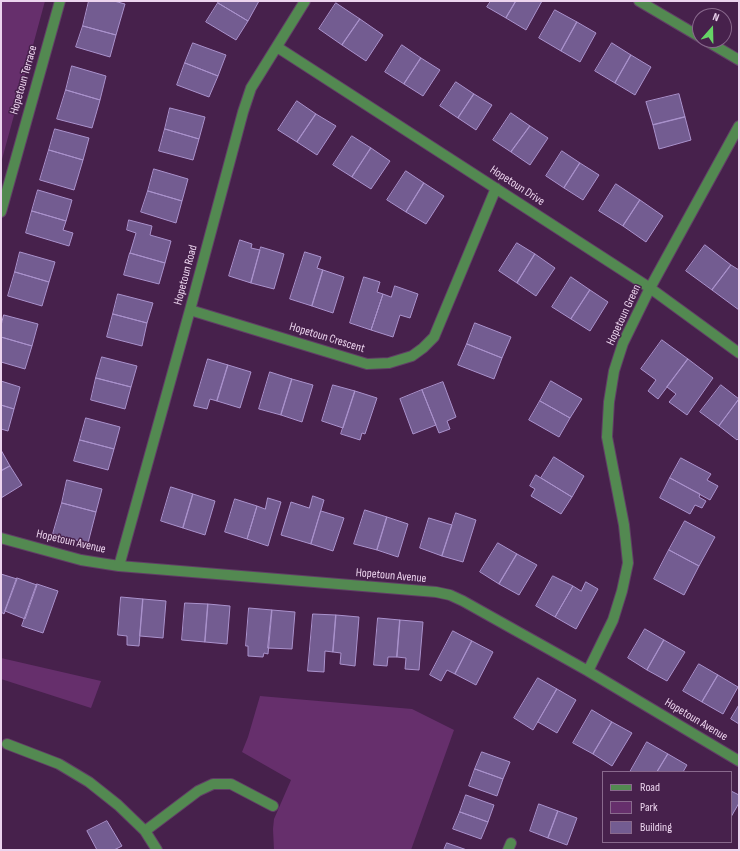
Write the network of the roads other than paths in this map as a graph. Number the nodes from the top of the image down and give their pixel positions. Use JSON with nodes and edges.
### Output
{"nodes":[{"id":1,"x":60,"y":1,"type":"edge"},
{"id":2,"x":304,"y":1,"type":"edge"},
{"id":3,"x":639,"y":1,"type":"edge"},
{"id":4,"x":692,"y":32,"type":"edge"},
{"id":5,"x":277,"y":47,"type":"junction"},
{"id":6,"x":719,"y":48,"type":"edge"},
{"id":7,"x":739,"y":60,"type":"edge"},
{"id":8,"x":739,"y":126,"type":"edge"},
{"id":9,"x":496,"y":188,"type":"junction"},
{"id":10,"x":1,"y":212,"type":"edge"},
{"id":11,"x":650,"y":288,"type":"junction"},
{"id":12,"x":190,"y":310,"type":"junction"},
{"id":13,"x":739,"y":353,"type":"edge"},
{"id":14,"x":1,"y":538,"type":"edge"},
{"id":15,"x":119,"y":566,"type":"junction"},
{"id":16,"x":588,"y":671,"type":"junction"},
{"id":17,"x":7,"y":744,"type":"dead end"},
{"id":18,"x":739,"y":761,"type":"edge"},
{"id":19,"x":273,"y":806,"type":"dead end"},
{"id":20,"x":145,"y":830,"type":"junction"},
{"id":21,"x":157,"y":850,"type":"edge"}],
"edges":[{"from":1,"to":10,"type":"street","name":"Hopetoun Terrace"},
{"from":2,"to":5,"type":"street","name":"Hopetoun Road"},
{"from":3,"to":4,"type":"street"},
{"from":5,"to":9,"type":"street","name":"Hopetoun Drive"},
{"from":5,"to":12,"type":"street","name":"Hopetoun Road"},
{"from":6,"to":7,"type":"street"},
{"from":8,"to":11,"type":"street","name":"Hopetoun Green"},
{"from":9,"to":11,"type":"street","name":"Hopetoun Drive"},
{"from":9,"to":12,"type":"street","name":"Hopetoun Crescent"},
{"from":11,"to":13,"type":"street","name":"Hopetoun Drive"},
{"from":11,"to":16,"type":"street","name":"Hopetoun Green"},
{"from":12,"to":15,"type":"street","name":"Hopetoun Road"},
{"from":14,"to":15,"type":"street","name":"Hopetoun Avenue"},
{"from":15,"to":16,"type":"street","name":"Hopetoun Avenue"},
{"from":16,"to":18,"type":"street","name":"Hopetoun Avenue"},
{"from":17,"to":20,"type":"street"},
{"from":19,"to":20,"type":"street"},
{"from":20,"to":21,"type":"street"}]}
